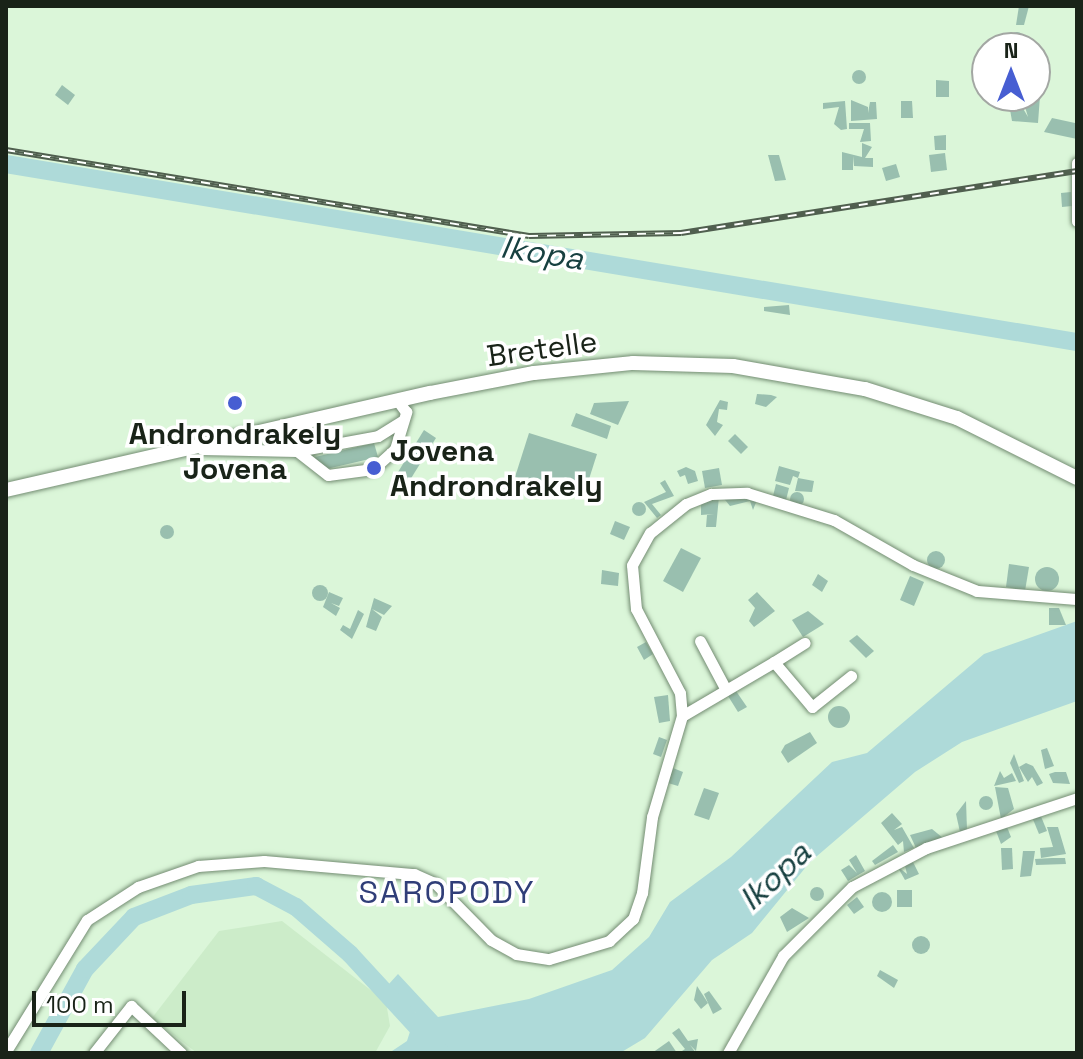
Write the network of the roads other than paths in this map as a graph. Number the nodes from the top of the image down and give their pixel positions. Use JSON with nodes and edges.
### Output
{"nodes":[{"id":1,"x":1077,"y":163,"type":"edge"},
{"id":2,"x":1077,"y":221,"type":"edge"},
{"id":3,"x":398,"y":401,"type":"junction"},
{"id":4,"x":404,"y":420,"type":"junction"},
{"id":5,"x":194,"y":448,"type":"junction"},
{"id":6,"x":297,"y":451,"type":"junction"},
{"id":7,"x":1077,"y":478,"type":"edge"},
{"id":8,"x":6,"y":490,"type":"edge"},
{"id":9,"x":1077,"y":599,"type":"edge"},
{"id":10,"x":700,"y":641,"type":"dead end"},
{"id":11,"x":804,"y":643,"type":"dead end"},
{"id":12,"x":774,"y":662,"type":"junction"},
{"id":13,"x":851,"y":676,"type":"dead end"},
{"id":14,"x":726,"y":690,"type":"junction"},
{"id":15,"x":682,"y":716,"type":"junction"},
{"id":16,"x":1077,"y":798,"type":"edge"},
{"id":17,"x":6,"y":1051,"type":"edge"},
{"id":18,"x":94,"y":1053,"type":"edge"},
{"id":19,"x":181,"y":1053,"type":"edge"},
{"id":20,"x":728,"y":1053,"type":"edge"}],
"edges":[{"from":1,"to":2,"type":"street"},
{"from":3,"to":4,"type":"street"},
{"from":3,"to":5,"type":"main road","name":"Bretelle"},
{"from":3,"to":7,"type":"main road","name":"Bretelle"},
{"from":4,"to":6,"type":"street"},
{"from":4,"to":6,"type":"street"},
{"from":5,"to":6,"type":"street"},
{"from":5,"to":8,"type":"main road","name":"Bretelle"},
{"from":9,"to":15,"type":"street"},
{"from":10,"to":14,"type":"street"},
{"from":11,"to":12,"type":"street"},
{"from":12,"to":13,"type":"street"},
{"from":12,"to":14,"type":"street"},
{"from":14,"to":15,"type":"street"},
{"from":15,"to":17,"type":"street"},
{"from":16,"to":20,"type":"street"},
{"from":18,"to":19,"type":"street"}]}
